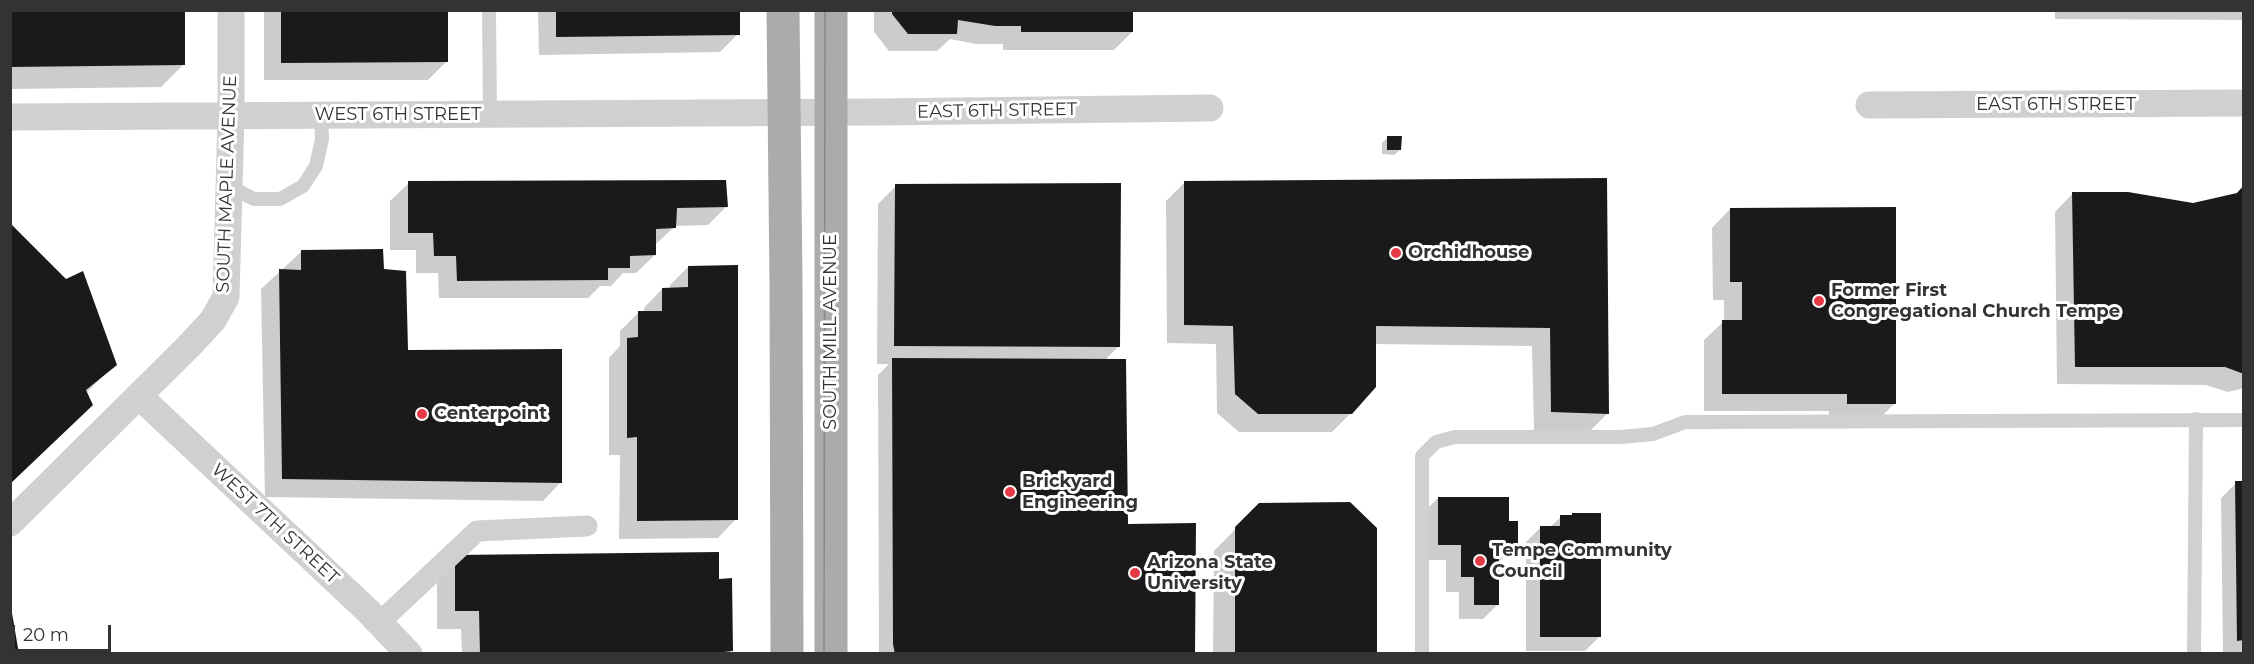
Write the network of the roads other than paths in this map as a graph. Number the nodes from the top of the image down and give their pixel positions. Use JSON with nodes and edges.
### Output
{"nodes":[{"id":1,"x":231,"y":10,"type":"edge"},
{"id":2,"x":489,"y":10,"type":"edge"},
{"id":3,"x":783,"y":10,"type":"edge"},
{"id":4,"x":831,"y":10,"type":"edge"},
{"id":5,"x":2244,"y":103,"type":"edge"},
{"id":6,"x":1869,"y":105,"type":"dead end"},
{"id":7,"x":1210,"y":108,"type":"dead end"},
{"id":8,"x":785,"y":112,"type":"junction"},
{"id":9,"x":832,"y":112,"type":"junction"},
{"id":10,"x":490,"y":115,"type":"junction"},
{"id":11,"x":231,"y":116,"type":"junction"},
{"id":12,"x":321,"y":116,"type":"junction"},
{"id":13,"x":10,"y":117,"type":"edge"},
{"id":14,"x":230,"y":187,"type":"junction"},
{"id":15,"x":138,"y":396,"type":"junction"},
{"id":16,"x":2196,"y":419,"type":"junction"},
{"id":17,"x":2244,"y":420,"type":"edge"},
{"id":18,"x":10,"y":523,"type":"edge"},
{"id":19,"x":586,"y":526,"type":"dead end"},
{"id":20,"x":380,"y":622,"type":"junction"},
{"id":21,"x":409,"y":654,"type":"edge"},
{"id":22,"x":787,"y":654,"type":"edge"},
{"id":23,"x":831,"y":654,"type":"edge"},
{"id":24,"x":1422,"y":654,"type":"edge"},
{"id":25,"x":2194,"y":654,"type":"edge"}],
"edges":[{"from":1,"to":11,"type":"street","name":"SOUTH MAPLE AVENUE"},
{"from":2,"to":10,"type":"lane"},
{"from":3,"to":8,"type":"main road"},
{"from":4,"to":9,"type":"main road","name":"SOUTH MILL AVENUE"},
{"from":5,"to":6,"type":"street","name":"EAST 6TH STREET"},
{"from":7,"to":9,"type":"street","name":"EAST 6TH STREET"},
{"from":8,"to":9,"type":"street","name":"EAST 6TH STREET"},
{"from":8,"to":10,"type":"street","name":"WEST 6TH STREET"},
{"from":8,"to":22,"type":"main road"},
{"from":9,"to":23,"type":"main road","name":"SOUTH MILL AVENUE"},
{"from":10,"to":12,"type":"street","name":"WEST 6TH STREET"},
{"from":11,"to":12,"type":"street","name":"WEST 6TH STREET"},
{"from":11,"to":13,"type":"street","name":"WEST 6TH STREET"},
{"from":11,"to":14,"type":"street","name":"SOUTH MAPLE AVENUE"},
{"from":12,"to":14,"type":"lane"},
{"from":14,"to":15,"type":"street","name":"SOUTH MAPLE AVENUE"},
{"from":15,"to":18,"type":"street","name":"SOUTH MAPLE AVENUE"},
{"from":15,"to":20,"type":"street","name":"WEST 7TH STREET"},
{"from":16,"to":17,"type":"lane"},
{"from":16,"to":24,"type":"lane"},
{"from":16,"to":25,"type":"lane"},
{"from":19,"to":20,"type":"street"},
{"from":20,"to":21,"type":"street","name":"WEST 7TH STREET"}]}
